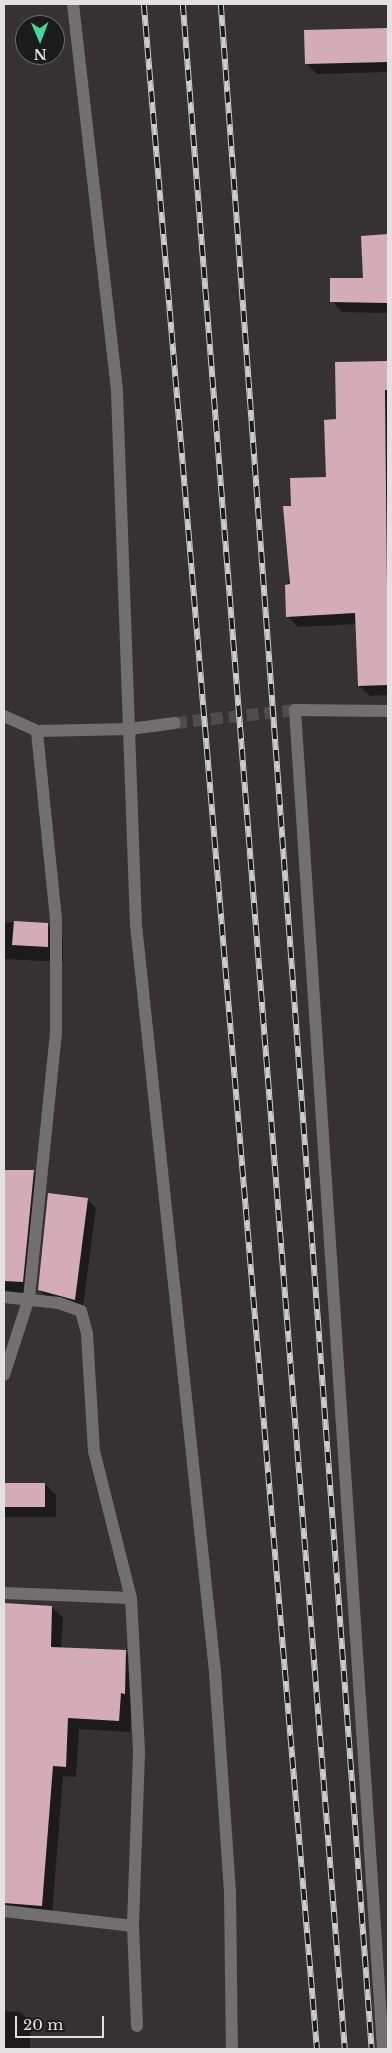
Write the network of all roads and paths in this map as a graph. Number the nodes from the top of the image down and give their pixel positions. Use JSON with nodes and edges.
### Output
{"nodes":[{"id":1,"x":73,"y":4,"type":"edge"},
{"id":2,"x":388,"y":710,"type":"edge"},
{"id":3,"x":5,"y":714,"type":"edge"},
{"id":4,"x":175,"y":723,"type":"tunnel mouth"},
{"id":5,"x":130,"y":729,"type":"junction"},
{"id":6,"x":37,"y":731,"type":"junction"},
{"id":7,"x":4,"y":1297,"type":"edge"},
{"id":8,"x":29,"y":1298,"type":"junction"},
{"id":9,"x":4,"y":1374,"type":"edge"},
{"id":10,"x":4,"y":1593,"type":"edge"},
{"id":11,"x":131,"y":1598,"type":"junction"},
{"id":12,"x":4,"y":1911,"type":"edge"},
{"id":13,"x":133,"y":1926,"type":"junction"},
{"id":14,"x":138,"y":2026,"type":"dead end"},
{"id":15,"x":232,"y":2049,"type":"edge"},
{"id":16,"x":383,"y":2049,"type":"edge"}],
"edges":[{"from":1,"to":5,"type":"street"},
{"from":2,"to":16,"type":"street"},
{"from":3,"to":6,"type":"street"},
{"from":4,"to":5,"type":"street"},
{"from":5,"to":6,"type":"street"},
{"from":5,"to":15,"type":"street"},
{"from":6,"to":8,"type":"street"},
{"from":7,"to":8,"type":"street"},
{"from":8,"to":9,"type":"street"},
{"from":8,"to":11,"type":"street"},
{"from":10,"to":11,"type":"street"},
{"from":11,"to":13,"type":"street"},
{"from":12,"to":13,"type":"street"},
{"from":13,"to":14,"type":"street"}]}
